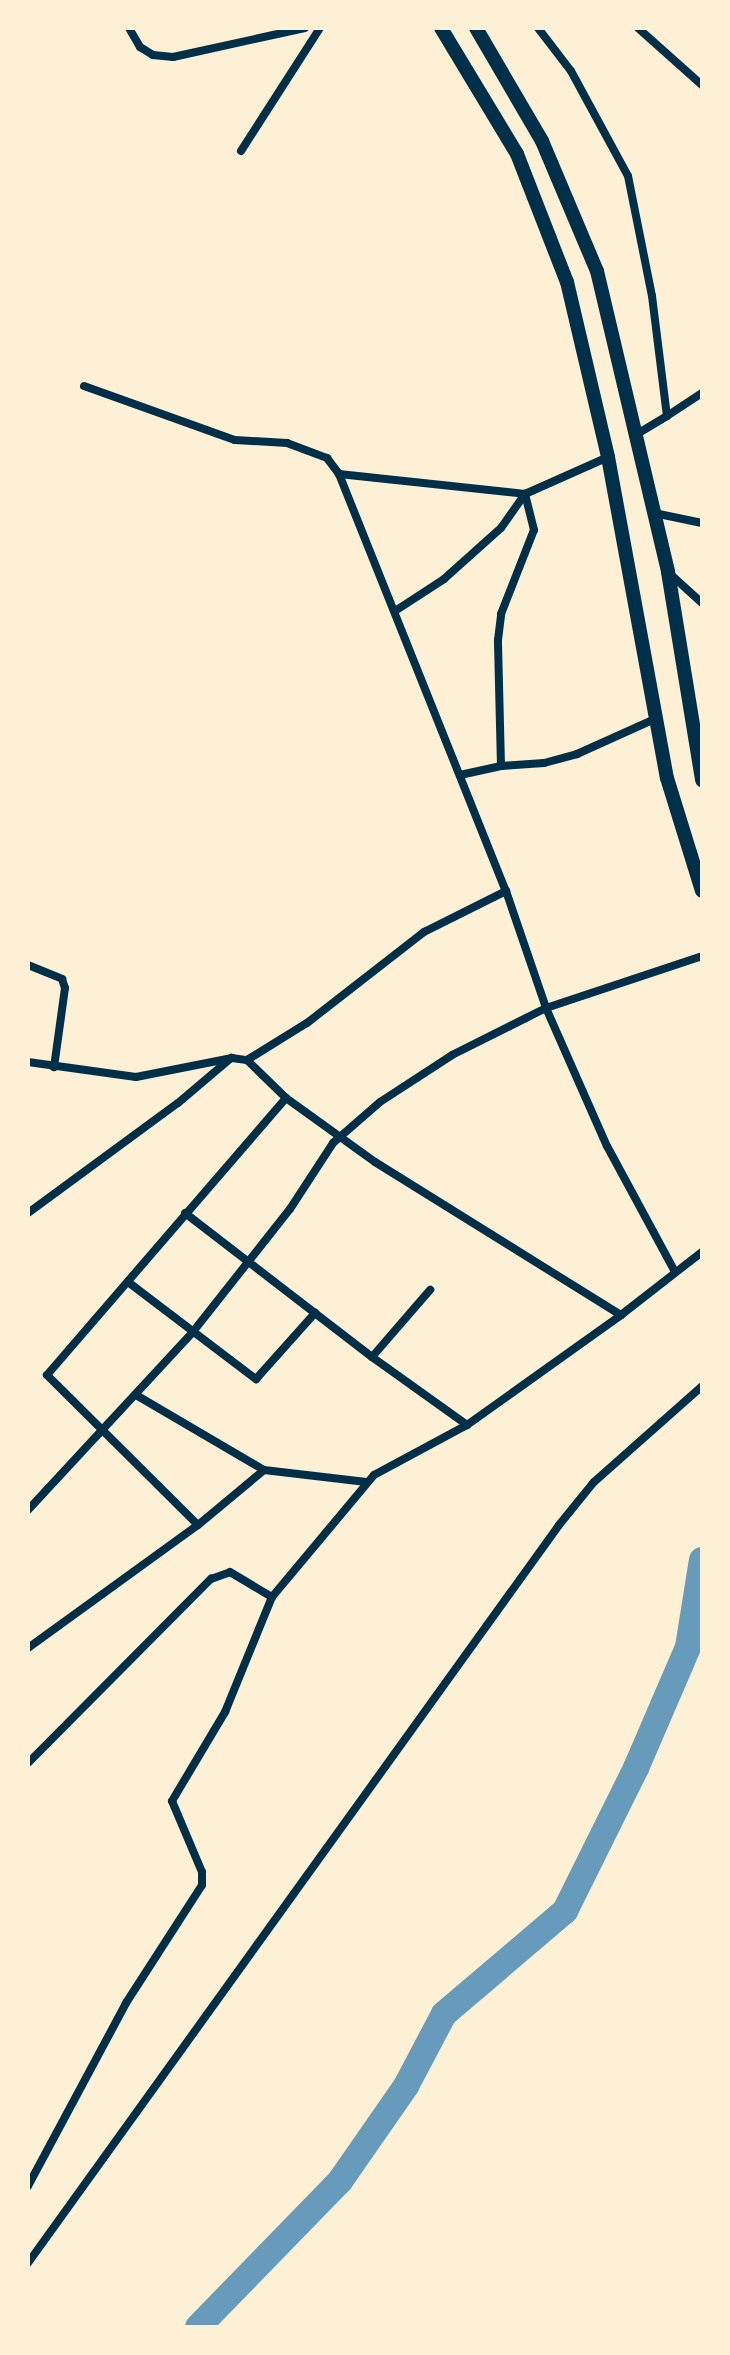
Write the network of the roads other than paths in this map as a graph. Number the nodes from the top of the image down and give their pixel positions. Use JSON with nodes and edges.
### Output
{"nodes":[{"id":1,"x":129,"y":28,"type":"edge"},
{"id":2,"x":305,"y":28,"type":"edge"},
{"id":3,"x":320,"y":28,"type":"edge"},
{"id":4,"x":441,"y":28,"type":"edge"},
{"id":5,"x":476,"y":28,"type":"edge"},
{"id":6,"x":538,"y":28,"type":"edge"},
{"id":7,"x":638,"y":28,"type":"edge"},
{"id":8,"x":702,"y":85,"type":"edge"},
{"id":9,"x":241,"y":151,"type":"dead end"},
{"id":10,"x":84,"y":386,"type":"dead end"},
{"id":11,"x":702,"y":393,"type":"edge"},
{"id":12,"x":667,"y":416,"type":"junction"},
{"id":13,"x":637,"y":434,"type":"junction"},
{"id":14,"x":608,"y":457,"type":"junction"},
{"id":15,"x":339,"y":474,"type":"junction"},
{"id":16,"x":525,"y":494,"type":"junction"},
{"id":17,"x":653,"y":513,"type":"junction"},
{"id":18,"x":702,"y":523,"type":"edge"},
{"id":19,"x":668,"y":572,"type":"junction"},
{"id":20,"x":702,"y":603,"type":"edge"},
{"id":21,"x":395,"y":611,"type":"junction"},
{"id":22,"x":655,"y":719,"type":"junction"},
{"id":23,"x":501,"y":766,"type":"junction"},
{"id":24,"x":460,"y":775,"type":"junction"},
{"id":25,"x":702,"y":780,"type":"edge"},
{"id":26,"x":506,"y":891,"type":"junction"},
{"id":27,"x":702,"y":891,"type":"edge"},
{"id":28,"x":702,"y":956,"type":"edge"},
{"id":29,"x":28,"y":965,"type":"edge"},
{"id":30,"x":546,"y":1008,"type":"junction"},
{"id":31,"x":232,"y":1058,"type":"junction"},
{"id":32,"x":247,"y":1060,"type":"junction"},
{"id":33,"x":28,"y":1062,"type":"edge"},
{"id":34,"x":54,"y":1067,"type":"junction"},
{"id":35,"x":286,"y":1098,"type":"junction"},
{"id":36,"x":341,"y":1138,"type":"junction"},
{"id":37,"x":28,"y":1213,"type":"edge"},
{"id":38,"x":185,"y":1213,"type":"junction"},
{"id":39,"x":702,"y":1252,"type":"edge"},
{"id":40,"x":250,"y":1260,"type":"junction"},
{"id":41,"x":674,"y":1270,"type":"junction"},
{"id":42,"x":128,"y":1282,"type":"junction"},
{"id":43,"x":430,"y":1290,"type":"dead end"},
{"id":44,"x":315,"y":1313,"type":"junction"},
{"id":45,"x":621,"y":1315,"type":"junction"},
{"id":46,"x":192,"y":1333,"type":"junction"},
{"id":47,"x":372,"y":1357,"type":"junction"},
{"id":48,"x":702,"y":1386,"type":"edge"},
{"id":49,"x":136,"y":1395,"type":"junction"},
{"id":50,"x":467,"y":1425,"type":"junction"},
{"id":51,"x":104,"y":1430,"type":"junction"},
{"id":52,"x":264,"y":1470,"type":"junction"},
{"id":53,"x":366,"y":1482,"type":"junction"},
{"id":54,"x":28,"y":1510,"type":"edge"},
{"id":55,"x":198,"y":1525,"type":"junction"},
{"id":56,"x":272,"y":1597,"type":"junction"},
{"id":57,"x":28,"y":1648,"type":"edge"},
{"id":58,"x":28,"y":1762,"type":"edge"},
{"id":59,"x":28,"y":2186,"type":"edge"},
{"id":60,"x":28,"y":2263,"type":"edge"}],
"edges":[{"from":1,"to":2,"type":"street"},
{"from":3,"to":9,"type":"street"},
{"from":4,"to":14,"type":"highway"},
{"from":5,"to":13,"type":"highway"},
{"from":6,"to":12,"type":"street"},
{"from":7,"to":8,"type":"street"},
{"from":10,"to":15,"type":"street"},
{"from":11,"to":12,"type":"street"},
{"from":12,"to":13,"type":"street"},
{"from":13,"to":17,"type":"highway"},
{"from":14,"to":16,"type":"street"},
{"from":14,"to":22,"type":"highway"},
{"from":15,"to":16,"type":"street"},
{"from":15,"to":21,"type":"street"},
{"from":16,"to":21,"type":"street"},
{"from":16,"to":23,"type":"street"},
{"from":17,"to":18,"type":"street"},
{"from":17,"to":19,"type":"highway"},
{"from":19,"to":20,"type":"street"},
{"from":19,"to":25,"type":"highway"},
{"from":21,"to":24,"type":"street"},
{"from":22,"to":23,"type":"street"},
{"from":22,"to":27,"type":"highway"},
{"from":23,"to":24,"type":"street"},
{"from":24,"to":26,"type":"street"},
{"from":26,"to":30,"type":"street"},
{"from":26,"to":32,"type":"street"},
{"from":28,"to":30,"type":"street"},
{"from":29,"to":34,"type":"street"},
{"from":30,"to":36,"type":"street"},
{"from":30,"to":41,"type":"street"},
{"from":31,"to":32,"type":"street"},
{"from":31,"to":34,"type":"street"},
{"from":31,"to":37,"type":"street"},
{"from":32,"to":35,"type":"street"},
{"from":33,"to":34,"type":"street"},
{"from":35,"to":36,"type":"street"},
{"from":35,"to":38,"type":"street"},
{"from":36,"to":40,"type":"street"},
{"from":36,"to":45,"type":"street"},
{"from":38,"to":40,"type":"street"},
{"from":38,"to":42,"type":"street"},
{"from":39,"to":41,"type":"street"},
{"from":40,"to":44,"type":"street"},
{"from":40,"to":46,"type":"street"},
{"from":41,"to":45,"type":"street"},
{"from":42,"to":46,"type":"street"},
{"from":42,"to":51,"type":"street"},
{"from":43,"to":47,"type":"street"},
{"from":44,"to":46,"type":"street"},
{"from":44,"to":47,"type":"street"},
{"from":45,"to":50,"type":"street"},
{"from":46,"to":49,"type":"street"},
{"from":47,"to":50,"type":"street"},
{"from":48,"to":60,"type":"street"},
{"from":49,"to":51,"type":"street"},
{"from":49,"to":52,"type":"street"},
{"from":50,"to":53,"type":"street"},
{"from":51,"to":54,"type":"street"},
{"from":51,"to":55,"type":"street"},
{"from":52,"to":53,"type":"street"},
{"from":52,"to":55,"type":"street"},
{"from":53,"to":56,"type":"street"},
{"from":55,"to":57,"type":"street"},
{"from":56,"to":58,"type":"street"},
{"from":56,"to":59,"type":"street"}]}
